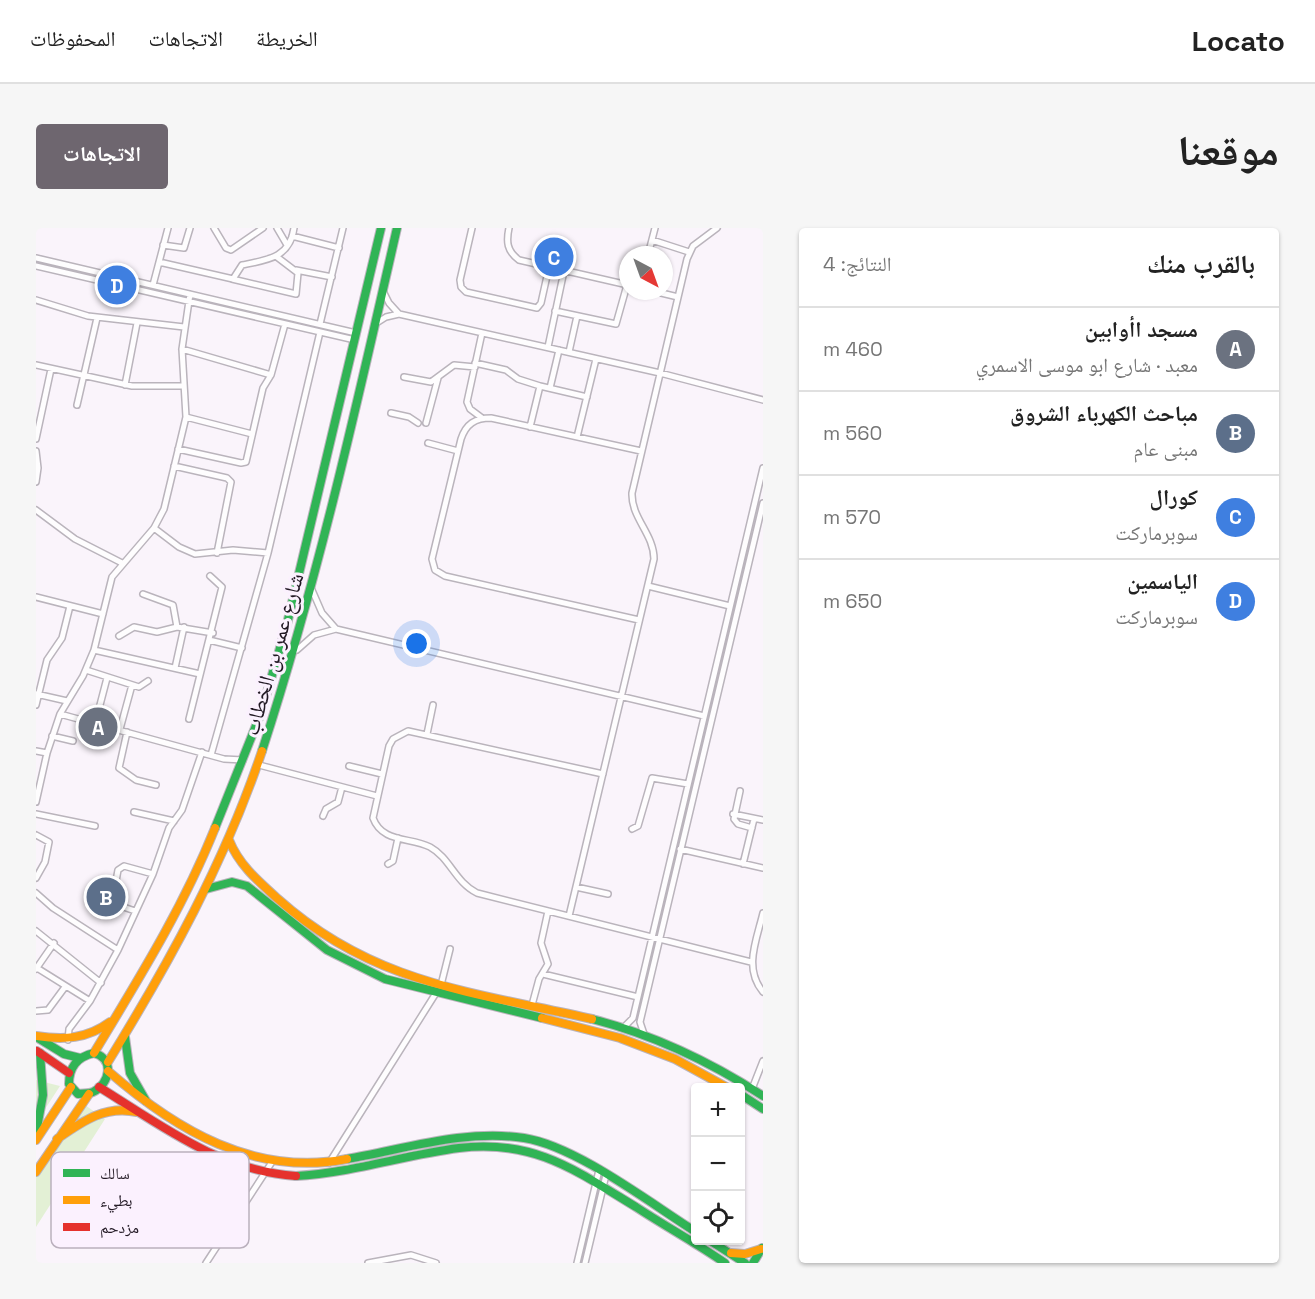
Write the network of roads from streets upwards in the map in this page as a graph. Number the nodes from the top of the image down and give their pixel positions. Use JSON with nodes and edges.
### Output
{"nodes":[{"id":1,"x":168,"y":228,"type":"edge"},
{"id":2,"x":190,"y":228,"type":"edge"},
{"id":3,"x":214,"y":228,"type":"edge"},
{"id":4,"x":263,"y":228,"type":"edge"},
{"id":5,"x":277,"y":228,"type":"edge"},
{"id":6,"x":294,"y":228,"type":"edge"},
{"id":7,"x":343,"y":228,"type":"edge"},
{"id":8,"x":381,"y":228,"type":"edge"},
{"id":9,"x":397,"y":228,"type":"edge"},
{"id":10,"x":472,"y":228,"type":"edge"},
{"id":11,"x":509,"y":228,"type":"edge"},
{"id":12,"x":655,"y":228,"type":"edge"},
{"id":13,"x":708,"y":228,"type":"edge"},
{"id":14,"x":717,"y":228,"type":"edge"},
{"id":15,"x":707,"y":235,"type":"junction"},
{"id":16,"x":291,"y":236,"type":"junction"},
{"id":17,"x":652,"y":240,"type":"junction"},
{"id":18,"x":287,"y":244,"type":"junction"},
{"id":19,"x":163,"y":245,"type":"junction"},
{"id":20,"x":650,"y":246,"type":"edge"},
{"id":21,"x":339,"y":248,"type":"junction"},
{"id":22,"x":689,"y":252,"type":"junction"},
{"id":23,"x":278,"y":257,"type":"junction"},
{"id":24,"x":36,"y":258,"type":"edge"},
{"id":25,"x":159,"y":261,"type":"junction"},
{"id":26,"x":36,"y":266,"type":"edge"},
{"id":27,"x":549,"y":267,"type":"junction"},
{"id":28,"x":296,"y":270,"type":"junction"},
{"id":29,"x":564,"y":271,"type":"junction"},
{"id":30,"x":332,"y":277,"type":"junction"},
{"id":31,"x":232,"y":279,"type":"junction"},
{"id":32,"x":619,"y":283,"type":"edge"},
{"id":33,"x":153,"y":285,"type":"junction"},
{"id":34,"x":383,"y":290,"type":"junction"},
{"id":35,"x":190,"y":294,"type":"junction"},
{"id":36,"x":673,"y":296,"type":"edge"},
{"id":37,"x":678,"y":297,"type":"junction"},
{"id":38,"x":36,"y":300,"type":"edge"},
{"id":39,"x":623,"y":300,"type":"edge"},
{"id":40,"x":189,"y":301,"type":"junction"},
{"id":41,"x":555,"y":311,"type":"junction"},
{"id":42,"x":399,"y":314,"type":"junction"},
{"id":43,"x":577,"y":316,"type":"junction"},
{"id":44,"x":97,"y":318,"type":"junction"},
{"id":45,"x":136,"y":323,"type":"junction"},
{"id":46,"x":285,"y":324,"type":"junction"},
{"id":47,"x":320,"y":324,"type":"junction"},
{"id":48,"x":375,"y":325,"type":"junction"},
{"id":49,"x":184,"y":327,"type":"junction"},
{"id":50,"x":320,"y":332,"type":"junction"},
{"id":51,"x":482,"y":333,"type":"junction"},
{"id":52,"x":356,"y":336,"type":"junction"},
{"id":53,"x":548,"y":347,"type":"junction"},
{"id":54,"x":182,"y":349,"type":"junction"},
{"id":55,"x":560,"y":350,"type":"junction"},
{"id":56,"x":569,"y":352,"type":"junction"},
{"id":57,"x":596,"y":359,"type":"junction"},
{"id":58,"x":36,"y":365,"type":"edge"},
{"id":59,"x":475,"y":365,"type":"junction"},
{"id":60,"x":51,"y":369,"type":"junction"},
{"id":61,"x":660,"y":373,"type":"junction"},
{"id":62,"x":271,"y":375,"type":"junction"},
{"id":63,"x":84,"y":376,"type":"junction"},
{"id":64,"x":404,"y":377,"type":"dead end"},
{"id":65,"x":438,"y":378,"type":"junction"},
{"id":66,"x":125,"y":385,"type":"junction"},
{"id":67,"x":182,"y":386,"type":"junction"},
{"id":68,"x":540,"y":386,"type":"junction"},
{"id":69,"x":550,"y":388,"type":"junction"},
{"id":70,"x":587,"y":397,"type":"junction"},
{"id":71,"x":763,"y":400,"type":"edge"},
{"id":72,"x":77,"y":405,"type":"dead end"},
{"id":73,"x":390,"y":413,"type":"dead end"},
{"id":74,"x":186,"y":417,"type":"junction"},
{"id":75,"x":482,"y":418,"type":"junction"},
{"id":76,"x":418,"y":423,"type":"dead end"},
{"id":77,"x":426,"y":423,"type":"dead end"},
{"id":78,"x":530,"y":427,"type":"junction"},
{"id":79,"x":252,"y":434,"type":"junction"},
{"id":80,"x":577,"y":437,"type":"junction"},
{"id":81,"x":36,"y":440,"type":"edge"},
{"id":82,"x":330,"y":441,"type":"junction"},
{"id":83,"x":428,"y":443,"type":"dead end"},
{"id":84,"x":347,"y":446,"type":"junction"},
{"id":85,"x":178,"y":449,"type":"junction"},
{"id":86,"x":36,"y":451,"type":"edge"},
{"id":87,"x":458,"y":451,"type":"junction"},
{"id":88,"x":642,"y":451,"type":"junction"},
{"id":89,"x":174,"y":466,"type":"junction"},
{"id":90,"x":324,"y":466,"type":"junction"},
{"id":91,"x":342,"y":467,"type":"junction"},
{"id":92,"x":763,"y":468,"type":"edge"},
{"id":93,"x":36,"y":482,"type":"edge"},
{"id":94,"x":761,"y":482,"type":"edge"},
{"id":95,"x":763,"y":503,"type":"edge"},
{"id":96,"x":36,"y":510,"type":"edge"},
{"id":97,"x":154,"y":528,"type":"junction"},
{"id":98,"x":217,"y":553,"type":"junction"},
{"id":99,"x":268,"y":553,"type":"junction"},
{"id":100,"x":122,"y":563,"type":"junction"},
{"id":101,"x":210,"y":576,"type":"dead end"},
{"id":102,"x":648,"y":586,"type":"junction"},
{"id":103,"x":311,"y":590,"type":"junction"},
{"id":104,"x":143,"y":594,"type":"dead end"},
{"id":105,"x":36,"y":597,"type":"edge"},
{"id":106,"x":70,"y":606,"type":"junction"},
{"id":107,"x":730,"y":606,"type":"junction"},
{"id":108,"x":103,"y":614,"type":"junction"},
{"id":109,"x":639,"y":620,"type":"junction"},
{"id":110,"x":180,"y":627,"type":"junction"},
{"id":111,"x":336,"y":629,"type":"junction"},
{"id":112,"x":213,"y":633,"type":"junction"},
{"id":113,"x":119,"y":636,"type":"dead end"},
{"id":114,"x":209,"y":640,"type":"junction"},
{"id":115,"x":242,"y":648,"type":"junction"},
{"id":116,"x":94,"y":650,"type":"junction"},
{"id":117,"x":297,"y":650,"type":"junction"},
{"id":118,"x":175,"y":668,"type":"junction"},
{"id":119,"x":86,"y":670,"type":"junction"},
{"id":120,"x":200,"y":674,"type":"junction"},
{"id":121,"x":107,"y":678,"type":"junction"},
{"id":122,"x":148,"y":681,"type":"dead end"},
{"id":123,"x":132,"y":685,"type":"junction"},
{"id":124,"x":37,"y":695,"type":"edge"},
{"id":125,"x":621,"y":696,"type":"junction"},
{"id":126,"x":67,"y":700,"type":"junction"},
{"id":127,"x":36,"y":705,"type":"edge"},
{"id":128,"x":433,"y":705,"type":"dead end"},
{"id":129,"x":60,"y":714,"type":"junction"},
{"id":130,"x":704,"y":716,"type":"junction"},
{"id":131,"x":189,"y":719,"type":"dead end"},
{"id":132,"x":95,"y":724,"type":"junction"},
{"id":133,"x":256,"y":725,"type":"junction"},
{"id":134,"x":120,"y":729,"type":"junction"},
{"id":135,"x":271,"y":729,"type":"junction"},
{"id":136,"x":127,"y":732,"type":"junction"},
{"id":137,"x":427,"y":734,"type":"junction"},
{"id":138,"x":52,"y":736,"type":"junction"},
{"id":139,"x":252,"y":738,"type":"junction"},
{"id":140,"x":73,"y":741,"type":"dead end"},
{"id":141,"x":267,"y":742,"type":"junction"},
{"id":142,"x":36,"y":751,"type":"edge"},
{"id":143,"x":202,"y":752,"type":"junction"},
{"id":144,"x":47,"y":753,"type":"junction"},
{"id":145,"x":211,"y":755,"type":"junction"},
{"id":146,"x":243,"y":760,"type":"junction"},
{"id":147,"x":259,"y":765,"type":"junction"},
{"id":148,"x":348,"y":766,"type":"dead end"},
{"id":149,"x":382,"y":774,"type":"junction"},
{"id":150,"x":603,"y":774,"type":"junction"},
{"id":151,"x":688,"y":784,"type":"junction"},
{"id":152,"x":156,"y":785,"type":"dead end"},
{"id":153,"x":342,"y":787,"type":"junction"},
{"id":154,"x":740,"y":791,"type":"dead end"},
{"id":155,"x":377,"y":796,"type":"junction"},
{"id":156,"x":36,"y":802,"type":"edge"},
{"id":157,"x":134,"y":812,"type":"dead end"},
{"id":158,"x":36,"y":814,"type":"edge"},
{"id":159,"x":733,"y":814,"type":"junction"},
{"id":160,"x":323,"y":816,"type":"dead end"},
{"id":161,"x":754,"y":819,"type":"junction"},
{"id":162,"x":763,"y":820,"type":"edge"},
{"id":163,"x":174,"y":821,"type":"junction"},
{"id":164,"x":95,"y":826,"type":"dead end"},
{"id":165,"x":752,"y":828,"type":"junction"},
{"id":166,"x":632,"y":829,"type":"dead end"},
{"id":167,"x":36,"y":835,"type":"edge"},
{"id":168,"x":398,"y":838,"type":"junction"},
{"id":169,"x":229,"y":840,"type":"junction"},
{"id":170,"x":673,"y":848,"type":"junction"},
{"id":171,"x":681,"y":849,"type":"junction"},
{"id":172,"x":388,"y":864,"type":"dead end"},
{"id":173,"x":743,"y":864,"type":"junction"},
{"id":174,"x":763,"y":868,"type":"edge"},
{"id":175,"x":153,"y":874,"type":"junction"},
{"id":176,"x":36,"y":878,"type":"edge"},
{"id":177,"x":576,"y":887,"type":"junction"},
{"id":178,"x":206,"y":889,"type":"junction"},
{"id":179,"x":36,"y":893,"type":"edge"},
{"id":180,"x":608,"y":894,"type":"dead end"},
{"id":181,"x":135,"y":911,"type":"junction"},
{"id":182,"x":548,"y":911,"type":"junction"},
{"id":183,"x":763,"y":913,"type":"edge"},
{"id":184,"x":569,"y":916,"type":"junction"},
{"id":185,"x":36,"y":931,"type":"edge"},
{"id":186,"x":652,"y":935,"type":"junction"},
{"id":187,"x":660,"y":938,"type":"junction"},
{"id":188,"x":54,"y":943,"type":"junction"},
{"id":189,"x":450,"y":949,"type":"dead end"},
{"id":190,"x":118,"y":950,"type":"junction"},
{"id":191,"x":371,"y":962,"type":"junction"},
{"id":192,"x":751,"y":962,"type":"junction"},
{"id":193,"x":36,"y":969,"type":"edge"},
{"id":194,"x":367,"y":971,"type":"junction"},
{"id":195,"x":543,"y":974,"type":"junction"},
{"id":196,"x":101,"y":983,"type":"junction"},
{"id":197,"x":441,"y":985,"type":"junction"},
{"id":198,"x":65,"y":987,"type":"junction"},
{"id":199,"x":763,"y":992,"type":"edge"},
{"id":200,"x":436,"y":993,"type":"junction"},
{"id":201,"x":638,"y":996,"type":"junction"},
{"id":202,"x":90,"y":1001,"type":"junction"},
{"id":203,"x":532,"y":1005,"type":"junction"},
{"id":204,"x":36,"y":1011,"type":"edge"},
{"id":205,"x":558,"y":1012,"type":"junction"},
{"id":206,"x":116,"y":1017,"type":"junction"},
{"id":207,"x":556,"y":1022,"type":"junction"},
{"id":208,"x":623,"y":1028,"type":"junction"},
{"id":209,"x":125,"y":1035,"type":"junction"},
{"id":210,"x":645,"y":1035,"type":"junction"},
{"id":211,"x":36,"y":1036,"type":"edge"},
{"id":212,"x":68,"y":1040,"type":"junction"},
{"id":213,"x":38,"y":1052,"type":"edge"},
{"id":214,"x":94,"y":1053,"type":"junction"},
{"id":215,"x":80,"y":1058,"type":"junction"},
{"id":216,"x":700,"y":1060,"type":"junction"},
{"id":217,"x":763,"y":1061,"type":"edge"},
{"id":218,"x":108,"y":1062,"type":"junction"},
{"id":219,"x":715,"y":1067,"type":"junction"},
{"id":220,"x":695,"y":1069,"type":"junction"},
{"id":221,"x":108,"y":1071,"type":"junction"},
{"id":222,"x":69,"y":1072,"type":"junction"},
{"id":223,"x":710,"y":1077,"type":"junction"},
{"id":224,"x":720,"y":1083,"type":"edge"},
{"id":225,"x":71,"y":1087,"type":"junction"},
{"id":226,"x":99,"y":1087,"type":"junction"},
{"id":227,"x":752,"y":1089,"type":"junction"},
{"id":228,"x":89,"y":1094,"type":"junction"},
{"id":229,"x":763,"y":1096,"type":"edge"},
{"id":230,"x":745,"y":1097,"type":"edge"},
{"id":231,"x":149,"y":1105,"type":"junction"},
{"id":232,"x":763,"y":1109,"type":"edge"},
{"id":233,"x":151,"y":1120,"type":"junction"},
{"id":234,"x":36,"y":1133,"type":"edge"},
{"id":235,"x":57,"y":1139,"type":"junction"},
{"id":236,"x":36,"y":1140,"type":"edge"},
{"id":237,"x":225,"y":1149,"type":"junction"},
{"id":238,"x":204,"y":1152,"type":"edge"},
{"id":239,"x":224,"y":1152,"type":"edge"},
{"id":240,"x":236,"y":1152,"type":"edge"},
{"id":241,"x":249,"y":1156,"type":"edge"},
{"id":242,"x":272,"y":1162,"type":"junction"},
{"id":243,"x":329,"y":1163,"type":"junction"},
{"id":244,"x":249,"y":1168,"type":"edge"},
{"id":245,"x":36,"y":1172,"type":"edge"},
{"id":246,"x":603,"y":1172,"type":"junction"},
{"id":247,"x":265,"y":1173,"type":"junction"},
{"id":248,"x":600,"y":1184,"type":"junction"},
{"id":249,"x":249,"y":1197,"type":"edge"},
{"id":250,"x":691,"y":1229,"type":"edge"},
{"id":251,"x":717,"y":1245,"type":"edge"},
{"id":252,"x":216,"y":1248,"type":"edge"},
{"id":253,"x":762,"y":1248,"type":"edge"},
{"id":254,"x":729,"y":1253,"type":"junction"},
{"id":255,"x":206,"y":1263,"type":"edge"},
{"id":256,"x":368,"y":1263,"type":"edge"},
{"id":257,"x":436,"y":1263,"type":"edge"},
{"id":258,"x":577,"y":1263,"type":"edge"},
{"id":259,"x":585,"y":1263,"type":"edge"},
{"id":260,"x":725,"y":1263,"type":"edge"},
{"id":261,"x":745,"y":1263,"type":"edge"},
{"id":262,"x":753,"y":1263,"type":"edge"}],
"edges":[{"from":1,"to":19,"type":"street"},
{"from":2,"to":19,"type":"street"},
{"from":3,"to":4,"type":"street"},
{"from":5,"to":18,"type":"street"},
{"from":6,"to":16,"type":"street"},
{"from":7,"to":21,"type":"street"},
{"from":8,"to":52,"type":"street","name":"شارع عمر بن الخطاب"},
{"from":9,"to":34,"type":"street","name":"شارع عمر بن الخطاب"},
{"from":10,"to":27,"type":"street"},
{"from":11,"to":27,"type":"street"},
{"from":12,"to":17,"type":"street"},
{"from":13,"to":15,"type":"street"},
{"from":14,"to":15,"type":"street"},
{"from":15,"to":22,"type":"street"},
{"from":16,"to":18,"type":"street"},
{"from":16,"to":21,"type":"street"},
{"from":17,"to":20,"type":"street"},
{"from":17,"to":22,"type":"street"},
{"from":18,"to":23,"type":"street"},
{"from":19,"to":25,"type":"street"},
{"from":21,"to":30,"type":"street"},
{"from":22,"to":37,"type":"street"},
{"from":23,"to":28,"type":"street"},
{"from":23,"to":31,"type":"street"},
{"from":24,"to":33,"type":"street"},
{"from":25,"to":31,"type":"street"},
{"from":25,"to":33,"type":"street"},
{"from":26,"to":40,"type":"street"},
{"from":27,"to":29,"type":"street"},
{"from":28,"to":30,"type":"street"},
{"from":28,"to":31,"type":"street"},
{"from":29,"to":32,"type":"street"},
{"from":29,"to":41,"type":"street"},
{"from":30,"to":47,"type":"street"},
{"from":33,"to":35,"type":"street"},
{"from":34,"to":42,"type":"street"},
{"from":34,"to":48,"type":"street","name":"شارع عمر بن الخطاب"},
{"from":35,"to":40,"type":"street"},
{"from":35,"to":47,"type":"street"},
{"from":36,"to":37,"type":"street"},
{"from":37,"to":61,"type":"street"},
{"from":38,"to":44,"type":"street"},
{"from":39,"to":43,"type":"street"},
{"from":40,"to":46,"type":"street"},
{"from":40,"to":49,"type":"street"},
{"from":41,"to":43,"type":"street"},
{"from":41,"to":53,"type":"street"},
{"from":42,"to":48,"type":"street"},
{"from":42,"to":51,"type":"street"},
{"from":43,"to":56,"type":"street"},
{"from":44,"to":45,"type":"street"},
{"from":44,"to":63,"type":"street"},
{"from":45,"to":49,"type":"street"},
{"from":45,"to":66,"type":"street"},
{"from":46,"to":50,"type":"street"},
{"from":46,"to":62,"type":"street"},
{"from":47,"to":52,"type":"street"},
{"from":48,"to":84,"type":"street","name":"شارع عمر بن الخطاب"},
{"from":49,"to":54,"type":"street"},
{"from":50,"to":52,"type":"street"},
{"from":50,"to":99,"type":"street"},
{"from":51,"to":53,"type":"street"},
{"from":51,"to":59,"type":"street"},
{"from":52,"to":82,"type":"street","name":"شارع عمر بن الخطاب"},
{"from":53,"to":55,"type":"street"},
{"from":54,"to":62,"type":"street"},
{"from":54,"to":67,"type":"street"},
{"from":55,"to":56,"type":"street"},
{"from":55,"to":69,"type":"street"},
{"from":56,"to":57,"type":"street"},
{"from":57,"to":61,"type":"street"},
{"from":57,"to":70,"type":"street"},
{"from":58,"to":60,"type":"street"},
{"from":59,"to":65,"type":"street"},
{"from":59,"to":68,"type":"street"},
{"from":59,"to":75,"type":"street"},
{"from":60,"to":63,"type":"street"},
{"from":60,"to":81,"type":"street"},
{"from":61,"to":71,"type":"street"},
{"from":61,"to":88,"type":"street"},
{"from":62,"to":79,"type":"street"},
{"from":63,"to":66,"type":"street"},
{"from":63,"to":72,"type":"street"},
{"from":64,"to":65,"type":"street"},
{"from":65,"to":77,"type":"street"},
{"from":66,"to":67,"type":"street"},
{"from":67,"to":74,"type":"street"},
{"from":68,"to":69,"type":"street"},
{"from":68,"to":78,"type":"street"},
{"from":69,"to":70,"type":"street"},
{"from":70,"to":80,"type":"street"},
{"from":73,"to":76,"type":"street"},
{"from":74,"to":79,"type":"street"},
{"from":74,"to":85,"type":"street"},
{"from":75,"to":78,"type":"street"},
{"from":75,"to":87,"type":"street"},
{"from":78,"to":80,"type":"street"},
{"from":79,"to":85,"type":"street"},
{"from":80,"to":88,"type":"street"},
{"from":82,"to":84,"type":"street"},
{"from":82,"to":90,"type":"street","name":"شارع عمر بن الخطاب"},
{"from":83,"to":87,"type":"street"},
{"from":84,"to":91,"type":"street","name":"شارع عمر بن الخطاب"},
{"from":85,"to":89,"type":"street"},
{"from":86,"to":93,"type":"street"},
{"from":87,"to":109,"type":"street"},
{"from":88,"to":102,"type":"street"},
{"from":89,"to":97,"type":"street"},
{"from":89,"to":98,"type":"street"},
{"from":90,"to":91,"type":"street"},
{"from":90,"to":133,"type":"street","name":"شارع عمر بن الخطاب"},
{"from":91,"to":103,"type":"street","name":"شارع عمر بن الخطاب"},
{"from":92,"to":94,"type":"street"},
{"from":94,"to":107,"type":"street"},
{"from":95,"to":171,"type":"street"},
{"from":96,"to":100,"type":"street"},
{"from":97,"to":98,"type":"street"},
{"from":97,"to":100,"type":"street"},
{"from":98,"to":99,"type":"street"},
{"from":99,"to":115,"type":"street"},
{"from":100,"to":108,"type":"street"},
{"from":101,"to":112,"type":"street"},
{"from":102,"to":107,"type":"street"},
{"from":102,"to":109,"type":"street"},
{"from":103,"to":111,"type":"street"},
{"from":103,"to":117,"type":"street","name":"شارع عمر بن الخطاب"},
{"from":104,"to":110,"type":"street"},
{"from":105,"to":106,"type":"street"},
{"from":106,"to":108,"type":"street"},
{"from":106,"to":124,"type":"street"},
{"from":107,"to":130,"type":"street"},
{"from":108,"to":116,"type":"street"},
{"from":109,"to":125,"type":"street"},
{"from":110,"to":112,"type":"street"},
{"from":110,"to":113,"type":"street"},
{"from":110,"to":118,"type":"street"},
{"from":111,"to":117,"type":"street"},
{"from":111,"to":125,"type":"street"},
{"from":112,"to":114,"type":"street"},
{"from":114,"to":115,"type":"street"},
{"from":114,"to":120,"type":"street"},
{"from":115,"to":145,"type":"street"},
{"from":116,"to":118,"type":"street"},
{"from":116,"to":119,"type":"street"},
{"from":117,"to":135,"type":"street","name":"شارع عمر بن الخطاب"},
{"from":118,"to":120,"type":"street"},
{"from":119,"to":121,"type":"street"},
{"from":119,"to":126,"type":"street"},
{"from":120,"to":131,"type":"street"},
{"from":121,"to":123,"type":"street"},
{"from":121,"to":132,"type":"street"},
{"from":122,"to":123,"type":"street"},
{"from":123,"to":134,"type":"street"},
{"from":124,"to":126,"type":"street"},
{"from":124,"to":127,"type":"street"},
{"from":125,"to":130,"type":"street"},
{"from":125,"to":150,"type":"street"},
{"from":126,"to":129,"type":"street"},
{"from":128,"to":137,"type":"street"},
{"from":129,"to":132,"type":"street"},
{"from":129,"to":138,"type":"street"},
{"from":130,"to":151,"type":"street"},
{"from":132,"to":134,"type":"street"},
{"from":133,"to":135,"type":"street"},
{"from":133,"to":139,"type":"street","name":"شارع عمر بن الخطاب"},
{"from":134,"to":136,"type":"street"},
{"from":135,"to":141,"type":"street","name":"شارع عمر بن الخطاب"},
{"from":136,"to":143,"type":"street"},
{"from":136,"to":152,"type":"street"},
{"from":137,"to":149,"type":"street"},
{"from":137,"to":150,"type":"street"},
{"from":138,"to":140,"type":"street"},
{"from":138,"to":144,"type":"street"},
{"from":139,"to":141,"type":"street"},
{"from":139,"to":146,"type":"street","name":"شارع عمر بن الخطاب"},
{"from":141,"to":147,"type":"street","name":"شارع عمر بن الخطاب"},
{"from":142,"to":144,"type":"street"},
{"from":143,"to":145,"type":"street"},
{"from":143,"to":163,"type":"street"},
{"from":144,"to":156,"type":"street"},
{"from":145,"to":146,"type":"street"},
{"from":146,"to":206,"type":"street","name":"شارع عمر بن الخطاب"},
{"from":147,"to":153,"type":"street"},
{"from":147,"to":169,"type":"street","name":"شارع عمر بن الخطاب"},
{"from":148,"to":149,"type":"street"},
{"from":149,"to":155,"type":"street"},
{"from":150,"to":177,"type":"street"},
{"from":151,"to":166,"type":"street"},
{"from":151,"to":170,"type":"street"},
{"from":153,"to":155,"type":"street"},
{"from":153,"to":160,"type":"street"},
{"from":154,"to":159,"type":"street"},
{"from":155,"to":168,"type":"street"},
{"from":157,"to":163,"type":"street"},
{"from":158,"to":164,"type":"street"},
{"from":159,"to":161,"type":"street"},
{"from":159,"to":165,"type":"street"},
{"from":161,"to":162,"type":"street"},
{"from":161,"to":165,"type":"street"},
{"from":163,"to":175,"type":"street"},
{"from":165,"to":173,"type":"street"},
{"from":167,"to":176,"type":"street"},
{"from":168,"to":172,"type":"street"},
{"from":168,"to":182,"type":"street"},
{"from":169,"to":178,"type":"street","name":"شارع عمر بن الخطاب"},
{"from":169,"to":191,"type":"street"},
{"from":170,"to":171,"type":"street"},
{"from":170,"to":186,"type":"street"},
{"from":171,"to":173,"type":"street"},
{"from":171,"to":187,"type":"street"},
{"from":173,"to":174,"type":"street"},
{"from":175,"to":181,"type":"street"},
{"from":175,"to":181,"type":"street"},
{"from":177,"to":180,"type":"street"},
{"from":177,"to":184,"type":"street"},
{"from":178,"to":194,"type":"street"},
{"from":178,"to":209,"type":"street","name":"شارع عمر بن الخطاب"},
{"from":179,"to":190,"type":"street"},
{"from":181,"to":190,"type":"street"},
{"from":182,"to":184,"type":"street"},
{"from":182,"to":195,"type":"street"},
{"from":183,"to":192,"type":"street"},
{"from":184,"to":186,"type":"street"},
{"from":185,"to":188,"type":"street"},
{"from":186,"to":187,"type":"street"},
{"from":186,"to":201,"type":"street"},
{"from":187,"to":192,"type":"street"},
{"from":187,"to":210,"type":"street"},
{"from":188,"to":193,"type":"street"},
{"from":188,"to":196,"type":"street"},
{"from":189,"to":197,"type":"street"},
{"from":190,"to":196,"type":"street"},
{"from":191,"to":194,"type":"street"},
{"from":191,"to":197,"type":"street"},
{"from":192,"to":199,"type":"street"},
{"from":193,"to":198,"type":"street"},
{"from":194,"to":200,"type":"street"},
{"from":195,"to":201,"type":"street"},
{"from":195,"to":203,"type":"street"},
{"from":196,"to":202,"type":"street"},
{"from":197,"to":203,"type":"street"},
{"from":198,"to":202,"type":"street"},
{"from":198,"to":204,"type":"street"},
{"from":200,"to":207,"type":"street"},
{"from":200,"to":243,"type":"street"},
{"from":201,"to":208,"type":"street"},
{"from":202,"to":212,"type":"street"},
{"from":203,"to":205,"type":"street"},
{"from":205,"to":207,"type":"street"},
{"from":205,"to":208,"type":"street"},
{"from":206,"to":212,"type":"street"},
{"from":206,"to":214,"type":"street","name":"شارع عمر بن الخطاب"},
{"from":207,"to":220,"type":"street"},
{"from":208,"to":210,"type":"street"},
{"from":209,"to":218,"type":"street","name":"شارع عمر بن الخطاب"},
{"from":209,"to":231,"type":"street"},
{"from":210,"to":216,"type":"street"},
{"from":211,"to":212,"type":"street"},
{"from":211,"to":215,"type":"street"},
{"from":213,"to":222,"type":"street"},
{"from":213,"to":234,"type":"street"},
{"from":214,"to":215,"type":"street"},
{"from":214,"to":218,"type":"street"},
{"from":215,"to":222,"type":"street"},
{"from":216,"to":219,"type":"street"},
{"from":216,"to":220,"type":"street"},
{"from":217,"to":227,"type":"street"},
{"from":218,"to":221,"type":"street"},
{"from":219,"to":223,"type":"street"},
{"from":219,"to":227,"type":"street"},
{"from":220,"to":223,"type":"street"},
{"from":221,"to":226,"type":"street"},
{"from":221,"to":231,"type":"street"},
{"from":222,"to":225,"type":"street"},
{"from":223,"to":224,"type":"street"},
{"from":225,"to":228,"type":"street"},
{"from":225,"to":236,"type":"street"},
{"from":226,"to":228,"type":"street"},
{"from":226,"to":233,"type":"street"},
{"from":227,"to":229,"type":"street"},
{"from":228,"to":235,"type":"street"},
{"from":230,"to":232,"type":"street"},
{"from":231,"to":237,"type":"street"},
{"from":233,"to":235,"type":"street"},
{"from":233,"to":238,"type":"street"},
{"from":235,"to":245,"type":"street"},
{"from":237,"to":239,"type":"street"},
{"from":237,"to":240,"type":"street"},
{"from":241,"to":242,"type":"street"},
{"from":242,"to":243,"type":"street"},
{"from":242,"to":247,"type":"street"},
{"from":243,"to":246,"type":"street"},
{"from":244,"to":247,"type":"street"},
{"from":246,"to":248,"type":"street"},
{"from":246,"to":250,"type":"street"},
{"from":247,"to":248,"type":"street"},
{"from":247,"to":249,"type":"street"},
{"from":248,"to":258,"type":"street"},
{"from":248,"to":259,"type":"street"},
{"from":248,"to":260,"type":"street"},
{"from":251,"to":254,"type":"street"},
{"from":252,"to":255,"type":"street"},
{"from":253,"to":254,"type":"street"},
{"from":253,"to":262,"type":"street"},
{"from":254,"to":261,"type":"street"},
{"from":256,"to":257,"type":"street"}]}
